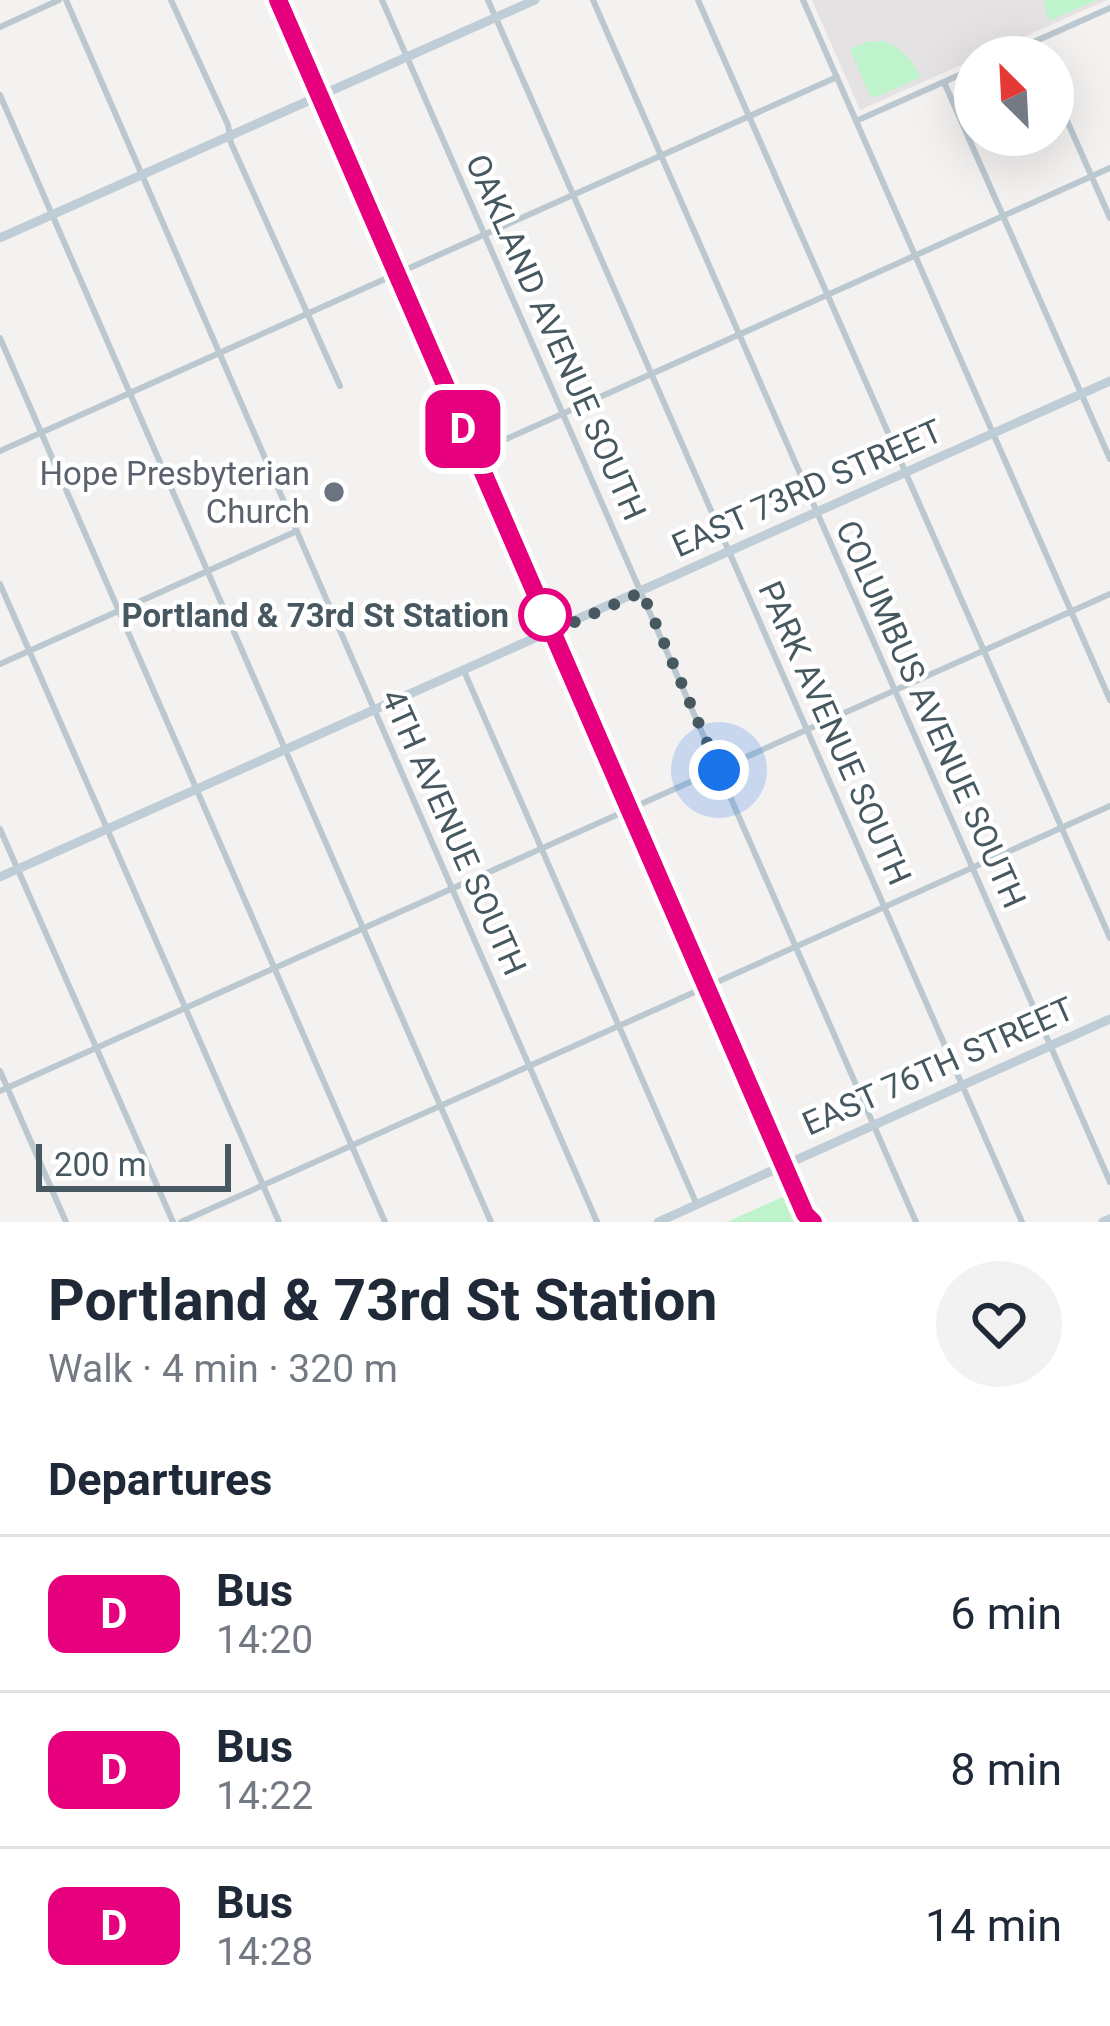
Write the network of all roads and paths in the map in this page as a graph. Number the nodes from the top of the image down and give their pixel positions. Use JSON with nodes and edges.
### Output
{"nodes":[{"id":1,"x":63,"y":0,"type":"edge"},
{"id":2,"x":172,"y":0,"type":"edge"},
{"id":3,"x":278,"y":0,"type":"edge"},
{"id":4,"x":382,"y":0,"type":"edge"},
{"id":5,"x":488,"y":0,"type":"edge"},
{"id":6,"x":535,"y":0,"type":"edge"},
{"id":7,"x":593,"y":0,"type":"edge"},
{"id":8,"x":698,"y":0,"type":"edge"},
{"id":9,"x":803,"y":0,"type":"edge"},
{"id":10,"x":1110,"y":8,"type":"edge"},
{"id":11,"x":496,"y":17,"type":"junction"},
{"id":12,"x":0,"y":26,"type":"edge"},
{"id":13,"x":1048,"y":36,"type":"edge"},
{"id":14,"x":407,"y":57,"type":"junction"},
{"id":15,"x":837,"y":77,"type":"junction"},
{"id":16,"x":954,"y":77,"type":"edge"},
{"id":17,"x":944,"y":82,"type":"junction"},
{"id":18,"x":0,"y":94,"type":"edge"},
{"id":19,"x":319,"y":96,"type":"junction"},
{"id":20,"x":748,"y":116,"type":"junction"},
{"id":21,"x":856,"y":121,"type":"junction"},
{"id":22,"x":1074,"y":135,"type":"edge"},
{"id":23,"x":229,"y":136,"type":"junction"},
{"id":24,"x":661,"y":156,"type":"junction"},
{"id":25,"x":1110,"y":168,"type":"edge"},
{"id":26,"x":141,"y":175,"type":"junction"},
{"id":27,"x":1092,"y":176,"type":"junction"},
{"id":28,"x":574,"y":196,"type":"junction"},
{"id":29,"x":52,"y":215,"type":"junction"},
{"id":30,"x":1003,"y":215,"type":"junction"},
{"id":31,"x":1110,"y":218,"type":"edge"},
{"id":32,"x":486,"y":236,"type":"junction"},
{"id":33,"x":0,"y":238,"type":"edge"},
{"id":34,"x":915,"y":255,"type":"junction"},
{"id":35,"x":397,"y":275,"type":"junction"},
{"id":36,"x":826,"y":294,"type":"junction"},
{"id":37,"x":308,"y":315,"type":"junction"},
{"id":38,"x":738,"y":334,"type":"junction"},
{"id":39,"x":0,"y":338,"type":"edge"},
{"id":40,"x":219,"y":354,"type":"junction"},
{"id":41,"x":652,"y":374,"type":"junction"},
{"id":42,"x":1110,"y":381,"type":"edge"},
{"id":43,"x":340,"y":386,"type":"dead end"},
{"id":44,"x":130,"y":393,"type":"junction"},
{"id":45,"x":1081,"y":394,"type":"junction"},
{"id":46,"x":564,"y":413,"type":"junction"},
{"id":47,"x":41,"y":433,"type":"junction"},
{"id":48,"x":993,"y":433,"type":"junction"},
{"id":49,"x":0,"y":451,"type":"edge"},
{"id":50,"x":473,"y":454,"type":"junction"},
{"id":51,"x":1110,"y":459,"type":"edge"},
{"id":52,"x":904,"y":472,"type":"junction"},
{"id":53,"x":817,"y":512,"type":"junction"},
{"id":54,"x":297,"y":532,"type":"junction"},
{"id":55,"x":729,"y":553,"type":"junction"},
{"id":56,"x":207,"y":572,"type":"junction"},
{"id":57,"x":0,"y":584,"type":"edge"},
{"id":58,"x":642,"y":592,"type":"junction"},
{"id":59,"x":1110,"y":594,"type":"edge"},
{"id":60,"x":118,"y":611,"type":"junction"},
{"id":61,"x":1071,"y":611,"type":"junction"},
{"id":62,"x":552,"y":632,"type":"junction"},
{"id":63,"x":29,"y":651,"type":"junction"},
{"id":64,"x":983,"y":651,"type":"junction"},
{"id":65,"x":0,"y":664,"type":"edge"},
{"id":66,"x":464,"y":671,"type":"junction"},
{"id":67,"x":893,"y":691,"type":"junction"},
{"id":68,"x":1110,"y":700,"type":"edge"},
{"id":69,"x":375,"y":711,"type":"junction"},
{"id":70,"x":807,"y":730,"type":"junction"},
{"id":71,"x":285,"y":751,"type":"junction"},
{"id":72,"x":719,"y":770,"type":"junction"},
{"id":73,"x":196,"y":790,"type":"junction"},
{"id":74,"x":1110,"y":806,"type":"edge"},
{"id":75,"x":628,"y":811,"type":"junction"},
{"id":76,"x":1061,"y":828,"type":"junction"},
{"id":77,"x":0,"y":829,"type":"edge"},
{"id":78,"x":107,"y":830,"type":"junction"},
{"id":79,"x":541,"y":850,"type":"junction"},
{"id":80,"x":972,"y":867,"type":"junction"},
{"id":81,"x":17,"y":870,"type":"junction"},
{"id":82,"x":0,"y":878,"type":"edge"},
{"id":83,"x":452,"y":889,"type":"junction"},
{"id":84,"x":885,"y":908,"type":"junction"},
{"id":85,"x":363,"y":929,"type":"junction"},
{"id":86,"x":1110,"y":938,"type":"edge"},
{"id":87,"x":796,"y":947,"type":"junction"},
{"id":88,"x":274,"y":969,"type":"junction"},
{"id":89,"x":705,"y":987,"type":"junction"},
{"id":90,"x":185,"y":1008,"type":"junction"},
{"id":91,"x":1110,"y":1019,"type":"edge"},
{"id":92,"x":619,"y":1028,"type":"junction"},
{"id":93,"x":1050,"y":1046,"type":"junction"},
{"id":94,"x":96,"y":1048,"type":"junction"},
{"id":95,"x":530,"y":1067,"type":"junction"},
{"id":96,"x":0,"y":1071,"type":"edge"},
{"id":97,"x":962,"y":1085,"type":"junction"},
{"id":98,"x":4,"y":1089,"type":"edge"},
{"id":99,"x":441,"y":1107,"type":"junction"},
{"id":100,"x":874,"y":1125,"type":"junction"},
{"id":101,"x":352,"y":1146,"type":"junction"},
{"id":102,"x":785,"y":1165,"type":"junction"},
{"id":103,"x":1110,"y":1182,"type":"edge"},
{"id":104,"x":263,"y":1186,"type":"junction"},
{"id":105,"x":697,"y":1205,"type":"junction"},
{"id":106,"x":807,"y":1219,"type":"edge"},
{"id":107,"x":66,"y":1222,"type":"edge"},
{"id":108,"x":177,"y":1222,"type":"edge"},
{"id":109,"x":279,"y":1222,"type":"edge"},
{"id":110,"x":385,"y":1222,"type":"edge"},
{"id":111,"x":490,"y":1222,"type":"edge"},
{"id":112,"x":597,"y":1222,"type":"edge"},
{"id":113,"x":658,"y":1222,"type":"edge"},
{"id":114,"x":916,"y":1222,"type":"edge"},
{"id":115,"x":1022,"y":1222,"type":"edge"}],
"edges":[{"from":1,"to":12,"type":"street"},
{"from":1,"to":26,"type":"street","name":"4TH AVENUE SOUTH"},
{"from":2,"to":23,"type":"street"},
{"from":3,"to":19,"type":"street"},
{"from":4,"to":14,"type":"street","name":"OAKLAND AVENUE SOUTH"},
{"from":5,"to":11,"type":"street","name":"PARK AVENUE SOUTH"},
{"from":6,"to":11,"type":"street"},
{"from":7,"to":24,"type":"street","name":"COLUMBUS AVENUE SOUTH"},
{"from":8,"to":20,"type":"street"},
{"from":9,"to":15,"type":"street"},
{"from":10,"to":13,"type":"street"},
{"from":11,"to":14,"type":"street"},
{"from":11,"to":28,"type":"street","name":"PARK AVENUE SOUTH"},
{"from":14,"to":19,"type":"street"},
{"from":14,"to":32,"type":"street","name":"OAKLAND AVENUE SOUTH"},
{"from":15,"to":20,"type":"street"},
{"from":15,"to":21,"type":"street"},
{"from":16,"to":17,"type":"street"},
{"from":17,"to":21,"type":"street"},
{"from":17,"to":30,"type":"street"},
{"from":18,"to":29,"type":"street"},
{"from":19,"to":23,"type":"street"},
{"from":19,"to":35,"type":"street"},
{"from":20,"to":24,"type":"street"},
{"from":20,"to":36,"type":"street"},
{"from":21,"to":34,"type":"street"},
{"from":22,"to":27,"type":"street"},
{"from":23,"to":26,"type":"street"},
{"from":23,"to":37,"type":"street"},
{"from":24,"to":28,"type":"street"},
{"from":24,"to":38,"type":"street","name":"COLUMBUS AVENUE SOUTH"},
{"from":25,"to":27,"type":"street"},
{"from":26,"to":29,"type":"street"},
{"from":26,"to":40,"type":"street","name":"4TH AVENUE SOUTH"},
{"from":27,"to":30,"type":"street"},
{"from":27,"to":31,"type":"street"},
{"from":28,"to":32,"type":"street"},
{"from":28,"to":41,"type":"street","name":"PARK AVENUE SOUTH"},
{"from":29,"to":33,"type":"street"},
{"from":29,"to":44,"type":"street"},
{"from":30,"to":34,"type":"street"},
{"from":30,"to":45,"type":"street"},
{"from":32,"to":35,"type":"street"},
{"from":32,"to":46,"type":"street","name":"OAKLAND AVENUE SOUTH"},
{"from":34,"to":36,"type":"street"},
{"from":34,"to":48,"type":"street"},
{"from":35,"to":37,"type":"street"},
{"from":35,"to":50,"type":"street"},
{"from":36,"to":38,"type":"street"},
{"from":36,"to":52,"type":"street"},
{"from":37,"to":40,"type":"street"},
{"from":37,"to":43,"type":"street"},
{"from":38,"to":41,"type":"street"},
{"from":38,"to":53,"type":"street","name":"COLUMBUS AVENUE SOUTH"},
{"from":39,"to":47,"type":"street"},
{"from":40,"to":44,"type":"street"},
{"from":40,"to":54,"type":"street","name":"4TH AVENUE SOUTH"},
{"from":41,"to":46,"type":"street"},
{"from":41,"to":55,"type":"street","name":"PARK AVENUE SOUTH"},
{"from":42,"to":45,"type":"street","name":"EAST 73RD STREET"},
{"from":44,"to":47,"type":"street"},
{"from":44,"to":56,"type":"street"},
{"from":45,"to":48,"type":"street","name":"EAST 73RD STREET"},
{"from":45,"to":51,"type":"street"},
{"from":46,"to":50,"type":"street"},
{"from":46,"to":58,"type":"street","name":"OAKLAND AVENUE SOUTH"},
{"from":47,"to":49,"type":"street"},
{"from":47,"to":60,"type":"street"},
{"from":48,"to":52,"type":"street","name":"EAST 73RD STREET"},
{"from":48,"to":61,"type":"street"},
{"from":50,"to":62,"type":"street"},
{"from":52,"to":53,"type":"street","name":"EAST 73RD STREET"},
{"from":52,"to":64,"type":"street"},
{"from":53,"to":55,"type":"street","name":"EAST 73RD STREET"},
{"from":53,"to":67,"type":"street","name":"COLUMBUS AVENUE SOUTH"},
{"from":54,"to":56,"type":"street"},
{"from":54,"to":69,"type":"street","name":"4TH AVENUE SOUTH"},
{"from":55,"to":58,"type":"street","name":"EAST 73RD STREET"},
{"from":55,"to":70,"type":"street","name":"PARK AVENUE SOUTH"},
{"from":56,"to":60,"type":"street"},
{"from":56,"to":71,"type":"street"},
{"from":57,"to":63,"type":"street"},
{"from":58,"to":62,"type":"street","name":"EAST 73RD STREET"},
{"from":58,"to":72,"type":"street","name":"OAKLAND AVENUE SOUTH"},
{"from":59,"to":61,"type":"street"},
{"from":60,"to":63,"type":"street"},
{"from":60,"to":73,"type":"street"},
{"from":61,"to":64,"type":"street"},
{"from":61,"to":68,"type":"street"},
{"from":62,"to":66,"type":"street","name":"EAST 73RD STREET"},
{"from":62,"to":75,"type":"street"},
{"from":63,"to":65,"type":"street"},
{"from":63,"to":78,"type":"street"},
{"from":64,"to":67,"type":"street"},
{"from":64,"to":76,"type":"street"},
{"from":66,"to":69,"type":"street","name":"EAST 73RD STREET"},
{"from":66,"to":79,"type":"street"},
{"from":67,"to":70,"type":"street"},
{"from":67,"to":80,"type":"street","name":"COLUMBUS AVENUE SOUTH"},
{"from":69,"to":71,"type":"street","name":"EAST 73RD STREET"},
{"from":69,"to":83,"type":"street","name":"4TH AVENUE SOUTH"},
{"from":70,"to":72,"type":"street"},
{"from":70,"to":84,"type":"street","name":"PARK AVENUE SOUTH"},
{"from":71,"to":73,"type":"street","name":"EAST 73RD STREET"},
{"from":71,"to":85,"type":"street"},
{"from":72,"to":75,"type":"street"},
{"from":72,"to":87,"type":"street","name":"OAKLAND AVENUE SOUTH"},
{"from":73,"to":78,"type":"street","name":"EAST 73RD STREET"},
{"from":73,"to":88,"type":"street"},
{"from":74,"to":76,"type":"street"},
{"from":75,"to":79,"type":"street"},
{"from":75,"to":89,"type":"street"},
{"from":76,"to":80,"type":"street"},
{"from":76,"to":86,"type":"street"},
{"from":77,"to":81,"type":"street"},
{"from":78,"to":81,"type":"street","name":"EAST 73RD STREET"},
{"from":78,"to":90,"type":"street"},
{"from":79,"to":83,"type":"street"},
{"from":79,"to":92,"type":"street"},
{"from":80,"to":84,"type":"street"},
{"from":80,"to":93,"type":"street","name":"COLUMBUS AVENUE SOUTH"},
{"from":81,"to":82,"type":"street","name":"EAST 73RD STREET"},
{"from":81,"to":94,"type":"street"},
{"from":83,"to":85,"type":"street"},
{"from":83,"to":95,"type":"street","name":"4TH AVENUE SOUTH"},
{"from":84,"to":87,"type":"street"},
{"from":84,"to":97,"type":"street","name":"PARK AVENUE SOUTH"},
{"from":85,"to":88,"type":"street"},
{"from":85,"to":99,"type":"street"},
{"from":87,"to":89,"type":"street"},
{"from":87,"to":100,"type":"street","name":"OAKLAND AVENUE SOUTH"},
{"from":88,"to":90,"type":"street"},
{"from":88,"to":101,"type":"street"},
{"from":89,"to":92,"type":"street"},
{"from":89,"to":102,"type":"street"},
{"from":90,"to":94,"type":"street"},
{"from":90,"to":104,"type":"street"},
{"from":91,"to":93,"type":"street","name":"EAST 76TH STREET"},
{"from":92,"to":95,"type":"street"},
{"from":92,"to":105,"type":"street"},
{"from":93,"to":97,"type":"street","name":"EAST 76TH STREET"},
{"from":93,"to":103,"type":"street","name":"COLUMBUS AVENUE SOUTH"},
{"from":94,"to":98,"type":"street"},
{"from":94,"to":108,"type":"street"},
{"from":95,"to":99,"type":"street"},
{"from":95,"to":112,"type":"street","name":"4TH AVENUE SOUTH"},
{"from":96,"to":98,"type":"street"},
{"from":97,"to":100,"type":"street","name":"EAST 76TH STREET"},
{"from":97,"to":115,"type":"street","name":"PARK AVENUE SOUTH"},
{"from":98,"to":107,"type":"street"},
{"from":99,"to":101,"type":"street"},
{"from":99,"to":111,"type":"street"},
{"from":100,"to":102,"type":"street","name":"EAST 76TH STREET"},
{"from":100,"to":114,"type":"street","name":"OAKLAND AVENUE SOUTH"},
{"from":101,"to":104,"type":"street"},
{"from":101,"to":110,"type":"street"},
{"from":102,"to":105,"type":"street","name":"EAST 76TH STREET"},
{"from":102,"to":106,"type":"street"},
{"from":104,"to":108,"type":"street"},
{"from":104,"to":109,"type":"street"},
{"from":105,"to":113,"type":"street","name":"EAST 76TH STREET"}]}
